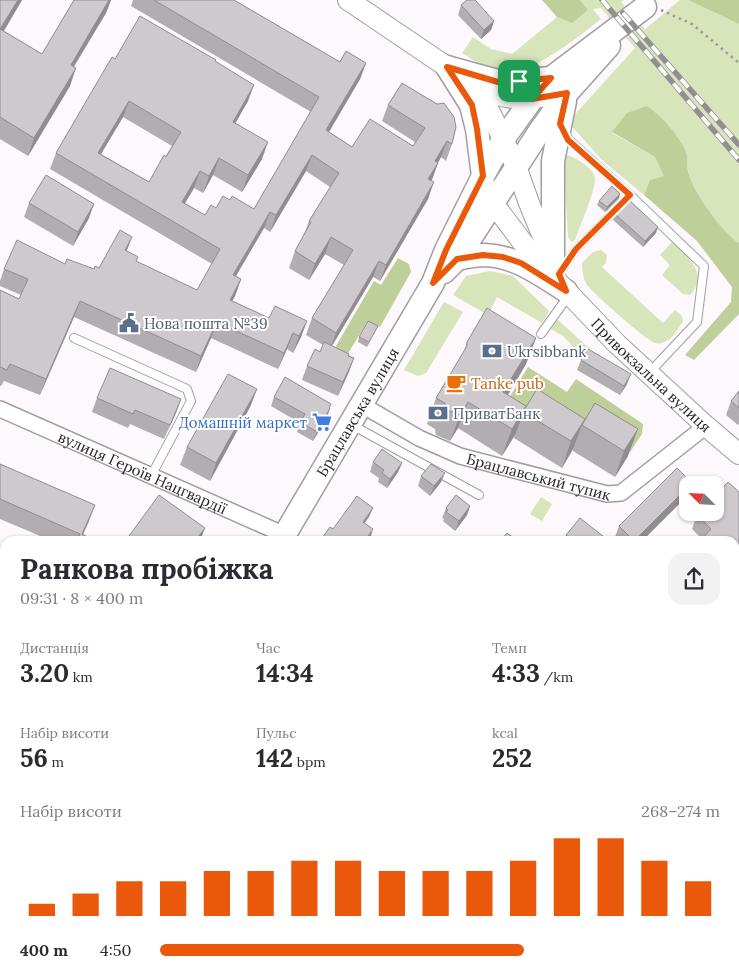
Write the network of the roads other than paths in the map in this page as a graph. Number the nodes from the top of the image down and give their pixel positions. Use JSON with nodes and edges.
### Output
{"nodes":[{"id":1,"x":348,"y":0,"type":"edge"},
{"id":2,"x":649,"y":4,"type":"edge"},
{"id":3,"x":447,"y":67,"type":"junction"},
{"id":4,"x":559,"y":85,"type":"junction"},
{"id":5,"x":532,"y":99,"type":"junction"},
{"id":6,"x":560,"y":124,"type":"junction"},
{"id":7,"x":504,"y":138,"type":"junction"},
{"id":8,"x":516,"y":166,"type":"junction"},
{"id":9,"x":483,"y":176,"type":"junction"},
{"id":10,"x":630,"y":195,"type":"junction"},
{"id":11,"x":493,"y":203,"type":"junction"},
{"id":12,"x":457,"y":259,"type":"junction"},
{"id":13,"x":562,"y":280,"type":"junction"},
{"id":14,"x":433,"y":283,"type":"junction"},
{"id":15,"x":541,"y":334,"type":"dead end"},
{"id":16,"x":74,"y":338,"type":"dead end"},
{"id":17,"x":648,"y":373,"type":"junction"},
{"id":18,"x":362,"y":405,"type":"junction"},
{"id":19,"x":0,"y":409,"type":"edge"},
{"id":20,"x":351,"y":424,"type":"junction"},
{"id":21,"x":706,"y":426,"type":"junction"},
{"id":22,"x":739,"y":454,"type":"edge"},
{"id":23,"x":151,"y":476,"type":"junction"},
{"id":24,"x":479,"y":495,"type":"dead end"},
{"id":25,"x":279,"y":536,"type":"edge"},
{"id":26,"x":284,"y":536,"type":"edge"}],
"edges":[{"from":1,"to":3,"type":"street","name":"Привокзальна вулиця"},
{"from":2,"to":4,"type":"main road"},
{"from":3,"to":4,"type":"main road"},
{"from":3,"to":5,"type":"street"},
{"from":3,"to":7,"type":"street","name":"Привокзальна вулиця"},
{"from":3,"to":9,"type":"main road"},
{"from":4,"to":5,"type":"main road","name":"Брацлавська вулиця"},
{"from":4,"to":6,"type":"main road"},
{"from":4,"to":8,"type":"main road","name":"Брацлавська вулиця"},
{"from":5,"to":7,"type":"main road","name":"Брацлавська вулиця"},
{"from":6,"to":10,"type":"lane"},
{"from":6,"to":13,"type":"main road"},
{"from":7,"to":8,"type":"street","name":"Привокзальна вулиця"},
{"from":7,"to":9,"type":"main road","name":"Брацлавська вулиця"},
{"from":8,"to":11,"type":"main road","name":"Брацлавська вулиця"},
{"from":8,"to":13,"type":"street","name":"Привокзальна вулиця"},
{"from":9,"to":11,"type":"street","name":"Привокзальна вулиця"},
{"from":9,"to":14,"type":"main road","name":"Брацлавська вулиця"},
{"from":10,"to":13,"type":"lane"},
{"from":10,"to":17,"type":"lane"},
{"from":11,"to":12,"type":"main road","name":"Брацлавська вулиця"},
{"from":11,"to":13,"type":"street","name":"Привокзальна вулиця"},
{"from":12,"to":13,"type":"main road"},
{"from":12,"to":14,"type":"main road","name":"Брацлавська вулиця"},
{"from":13,"to":15,"type":"lane"},
{"from":13,"to":17,"type":"street","name":"Привокзальна вулиця"},
{"from":14,"to":18,"type":"main road","name":"Брацлавська вулиця"},
{"from":16,"to":23,"type":"lane"},
{"from":17,"to":21,"type":"street","name":"Привокзальна вулиця"},
{"from":18,"to":20,"type":"main road","name":"Брацлавська вулиця"},
{"from":18,"to":21,"type":"street","name":"Брацлавський тупик"},
{"from":19,"to":23,"type":"street","name":"вулиця Героїв Нацгвардії"},
{"from":20,"to":24,"type":"lane"},
{"from":20,"to":26,"type":"main road","name":"Брацлавська вулиця"},
{"from":21,"to":22,"type":"street","name":"Привокзальна вулиця"},
{"from":23,"to":25,"type":"street","name":"вулиця Героїв Нацгвардії"}]}
